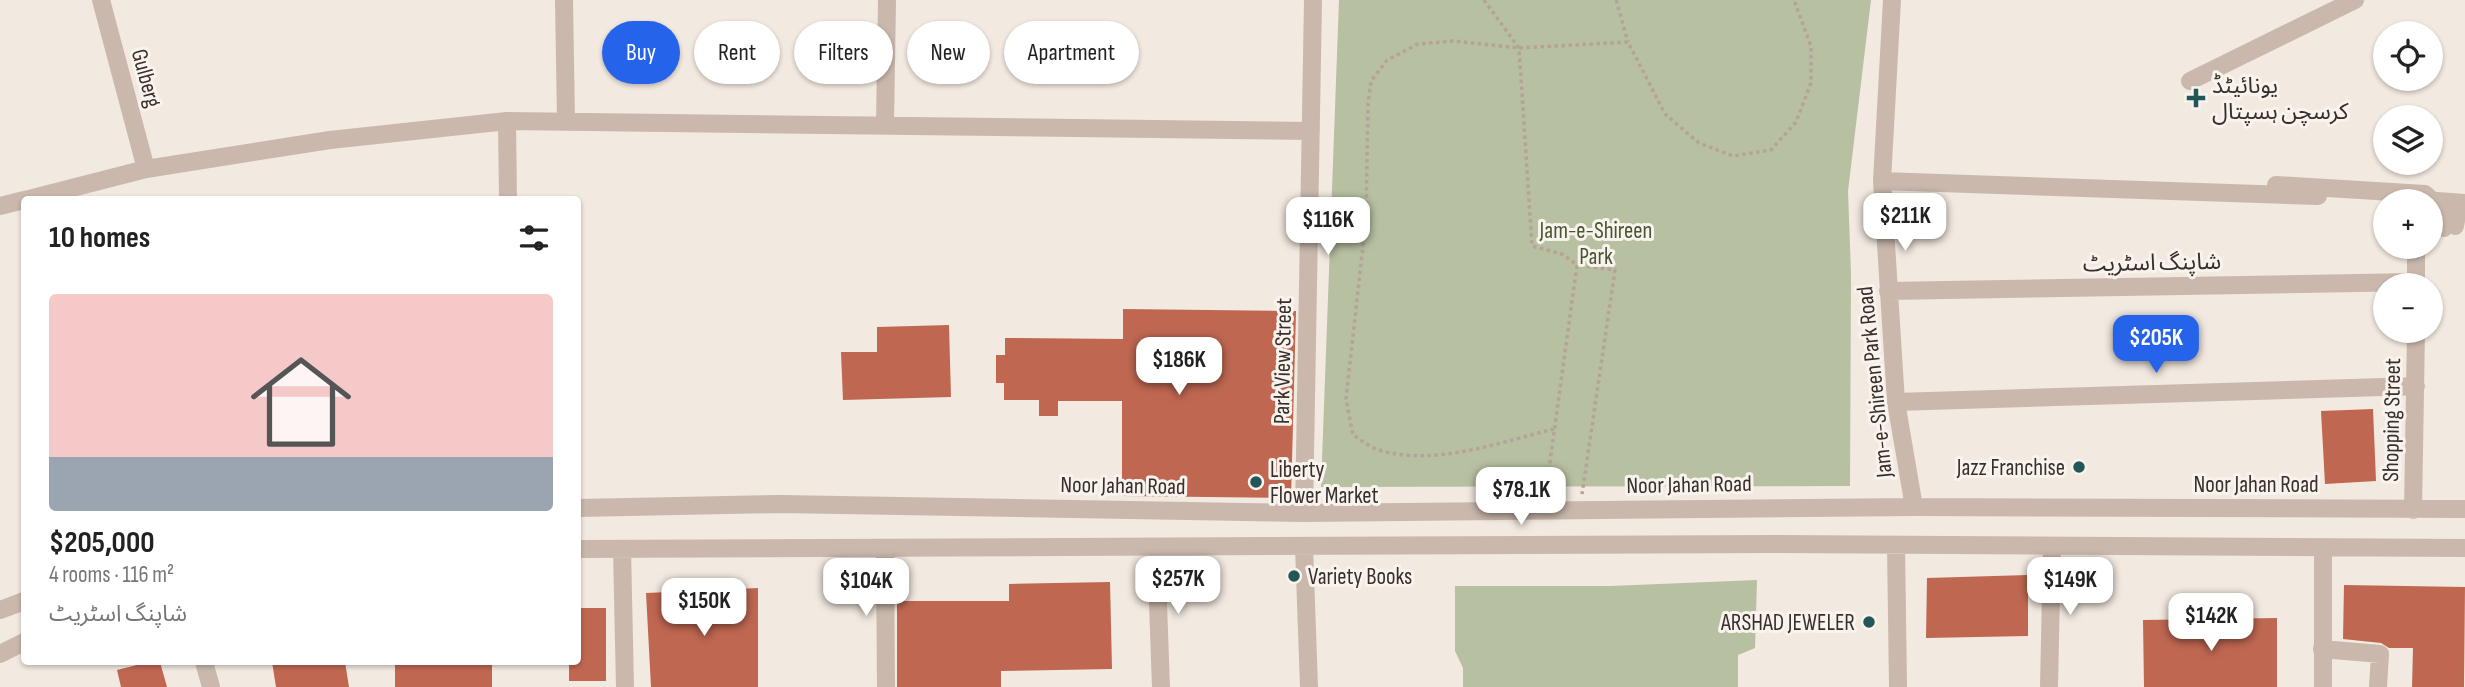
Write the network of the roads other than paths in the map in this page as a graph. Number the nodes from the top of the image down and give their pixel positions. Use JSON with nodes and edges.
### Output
{"nodes":[{"id":1,"x":101,"y":0,"type":"edge"},
{"id":2,"x":564,"y":0,"type":"edge"},
{"id":3,"x":887,"y":0,"type":"edge"},
{"id":4,"x":1313,"y":0,"type":"edge"},
{"id":5,"x":1892,"y":0,"type":"edge"},
{"id":6,"x":2355,"y":0,"type":"edge"},
{"id":7,"x":2190,"y":81,"type":"dead end"},
{"id":8,"x":566,"y":120,"type":"junction"},
{"id":9,"x":507,"y":121,"type":"junction"},
{"id":10,"x":885,"y":124,"type":"junction"},
{"id":11,"x":1311,"y":131,"type":"junction"},
{"id":12,"x":146,"y":169,"type":"junction"},
{"id":13,"x":1882,"y":181,"type":"junction"},
{"id":14,"x":2236,"y":193,"type":"junction"},
{"id":15,"x":41,"y":196,"type":"edge"},
{"id":16,"x":508,"y":196,"type":"edge"},
{"id":17,"x":2373,"y":198,"type":"edge"},
{"id":18,"x":21,"y":201,"type":"edge"},
{"id":19,"x":2443,"y":202,"type":"edge"},
{"id":20,"x":2465,"y":204,"type":"edge"},
{"id":21,"x":0,"y":206,"type":"edge"},
{"id":22,"x":2373,"y":285,"type":"edge"},
{"id":23,"x":1888,"y":291,"type":"junction"},
{"id":24,"x":2416,"y":343,"type":"edge"},
{"id":25,"x":2416,"y":386,"type":"junction"},
{"id":26,"x":1896,"y":402,"type":"junction"},
{"id":27,"x":1914,"y":507,"type":"junction"},
{"id":28,"x":581,"y":508,"type":"edge"},
{"id":29,"x":2413,"y":509,"type":"junction"},
{"id":30,"x":2465,"y":509,"type":"edge"},
{"id":31,"x":1304,"y":513,"type":"junction"},
{"id":32,"x":1895,"y":545,"type":"junction"},
{"id":33,"x":1304,"y":546,"type":"junction"},
{"id":34,"x":2052,"y":546,"type":"junction"},
{"id":35,"x":1156,"y":547,"type":"junction"},
{"id":36,"x":2323,"y":547,"type":"junction"},
{"id":37,"x":2465,"y":548,"type":"edge"},
{"id":38,"x":622,"y":549,"type":"junction"},
{"id":39,"x":885,"y":549,"type":"junction"},
{"id":40,"x":581,"y":550,"type":"edge"},
{"id":41,"x":21,"y":602,"type":"edge"},
{"id":42,"x":0,"y":610,"type":"edge"},
{"id":43,"x":21,"y":644,"type":"edge"},
{"id":44,"x":2322,"y":649,"type":"junction"},
{"id":45,"x":0,"y":654,"type":"edge"},
{"id":46,"x":205,"y":665,"type":"edge"},
{"id":47,"x":211,"y":687,"type":"edge"},
{"id":48,"x":625,"y":687,"type":"edge"},
{"id":49,"x":886,"y":687,"type":"edge"},
{"id":50,"x":1161,"y":687,"type":"edge"},
{"id":51,"x":1309,"y":687,"type":"edge"},
{"id":52,"x":1898,"y":687,"type":"edge"},
{"id":53,"x":2049,"y":687,"type":"edge"},
{"id":54,"x":2323,"y":687,"type":"edge"},
{"id":55,"x":2378,"y":687,"type":"edge"}],
"edges":[{"from":1,"to":12,"type":"street","name":"Gulberg"},
{"from":2,"to":8,"type":"street"},
{"from":3,"to":10,"type":"street"},
{"from":4,"to":11,"type":"street","name":"Park View Street"},
{"from":5,"to":13,"type":"street","name":"Jam-e-Shireen Park Road"},
{"from":6,"to":7,"type":"street"},
{"from":8,"to":9,"type":"street"},
{"from":8,"to":10,"type":"street"},
{"from":9,"to":12,"type":"street"},
{"from":9,"to":16,"type":"street"},
{"from":10,"to":11,"type":"street"},
{"from":11,"to":31,"type":"street","name":"Park View Street"},
{"from":12,"to":15,"type":"street"},
{"from":13,"to":14,"type":"street"},
{"from":13,"to":23,"type":"street","name":"Jam-e-Shireen Park Road"},
{"from":14,"to":17,"type":"street"},
{"from":14,"to":20,"type":"street","bridge":true},
{"from":18,"to":21,"type":"street"},
{"from":19,"to":20,"type":"street"},
{"from":22,"to":23,"type":"street","name":"شاپنگ اسٹریٹ"},
{"from":23,"to":26,"type":"street","name":"Jam-e-Shireen Park Road"},
{"from":24,"to":25,"type":"street","name":"Shopping Street"},
{"from":25,"to":26,"type":"street"},
{"from":25,"to":29,"type":"street","name":"Shopping Street"},
{"from":26,"to":27,"type":"street","name":"Jam-e-Shireen Park Road"},
{"from":27,"to":29,"type":"street","name":"Noor Jahan Road"},
{"from":27,"to":31,"type":"street","name":"Noor Jahan Road"},
{"from":28,"to":31,"type":"street","name":"Noor Jahan Road"},
{"from":29,"to":30,"type":"street","name":"Noor Jahan Road"},
{"from":32,"to":33,"type":"street"},
{"from":32,"to":34,"type":"street"},
{"from":32,"to":52,"type":"street"},
{"from":33,"to":35,"type":"street"},
{"from":33,"to":51,"type":"street"},
{"from":34,"to":36,"type":"street"},
{"from":34,"to":53,"type":"street"},
{"from":35,"to":39,"type":"street"},
{"from":35,"to":50,"type":"street"},
{"from":36,"to":37,"type":"street"},
{"from":36,"to":44,"type":"street"},
{"from":38,"to":39,"type":"street"},
{"from":38,"to":40,"type":"street"},
{"from":38,"to":48,"type":"street"},
{"from":39,"to":49,"type":"street"},
{"from":41,"to":42,"type":"street"},
{"from":43,"to":45,"type":"street"},
{"from":44,"to":54,"type":"street"},
{"from":44,"to":55,"type":"street"},
{"from":46,"to":47,"type":"street"}]}
